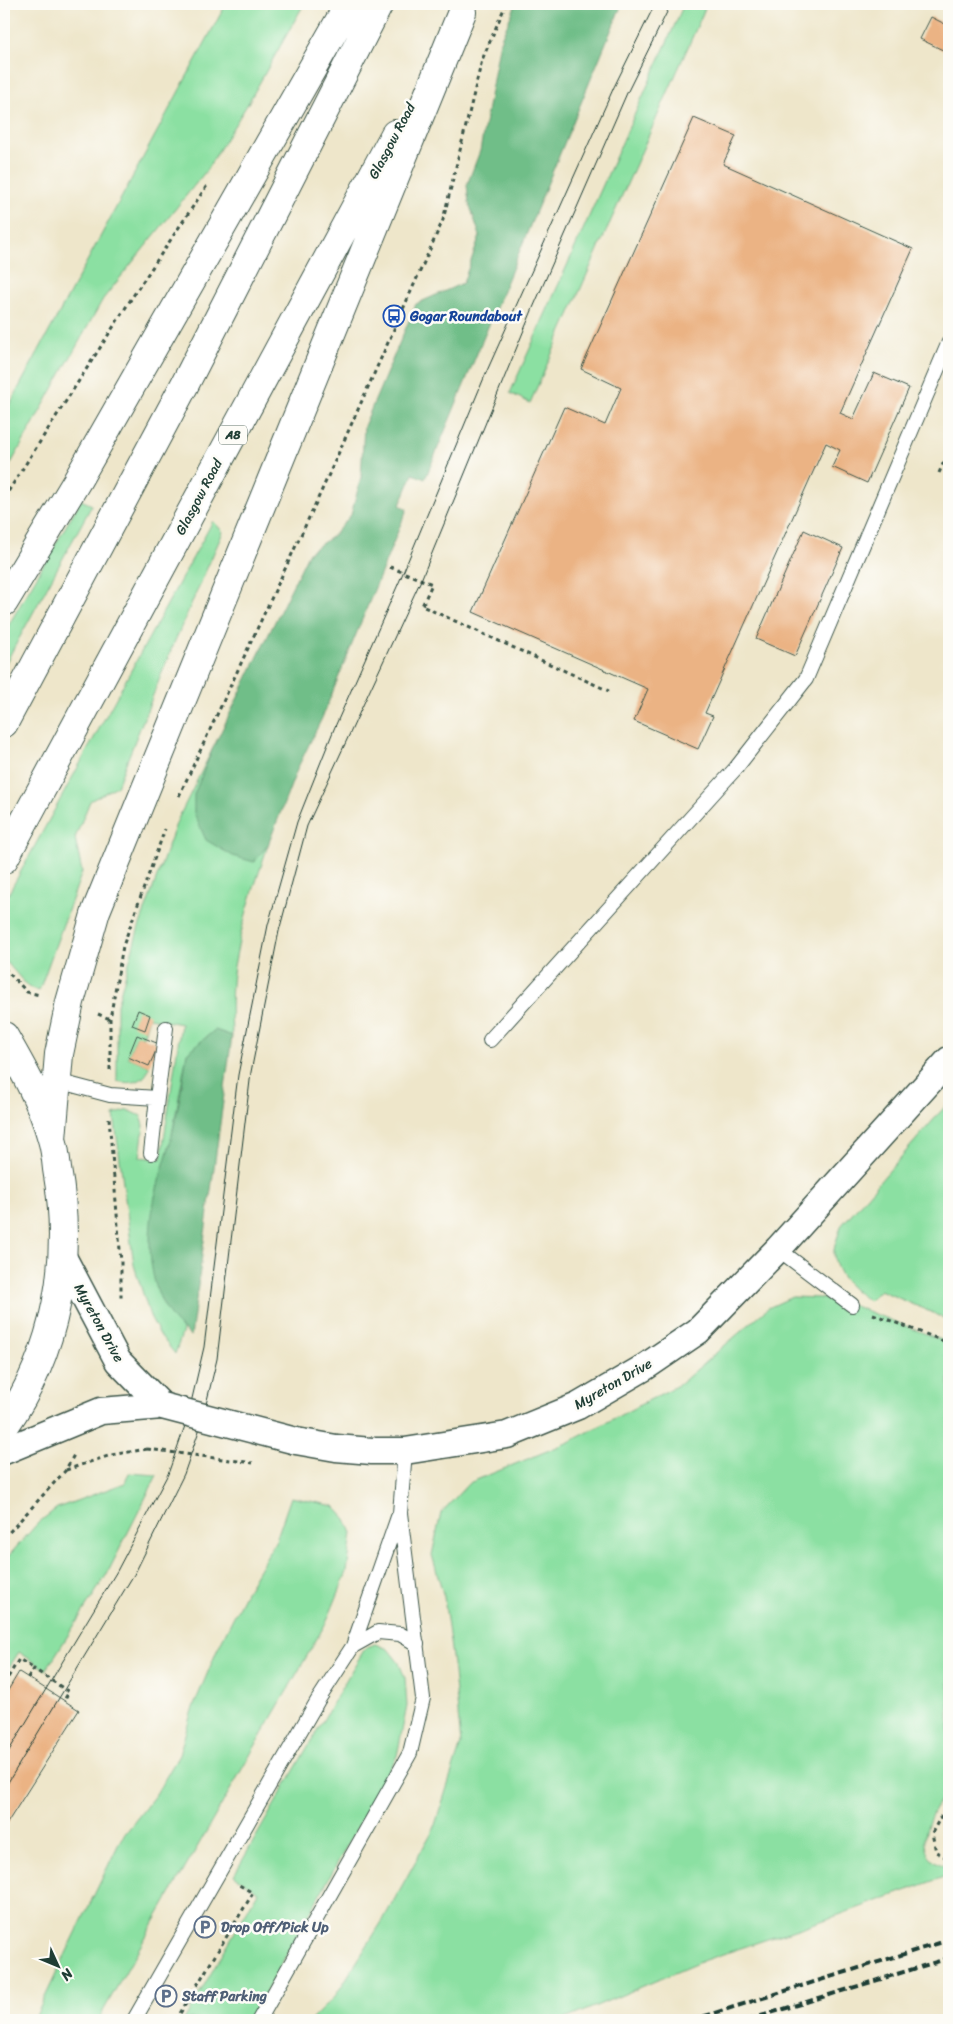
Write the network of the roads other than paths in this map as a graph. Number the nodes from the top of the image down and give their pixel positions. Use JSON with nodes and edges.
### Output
{"nodes":[{"id":1,"x":349,"y":4,"type":"edge"},
{"id":2,"x":379,"y":4,"type":"edge"},
{"id":3,"x":463,"y":8,"type":"edge"},
{"id":4,"x":949,"y":342,"type":"edge"},
{"id":5,"x":4,"y":602,"type":"edge"},
{"id":6,"x":4,"y":723,"type":"edge"},
{"id":7,"x":4,"y":859,"type":"edge"},
{"id":8,"x":166,"y":1028,"type":"dead end"},
{"id":9,"x":4,"y":1036,"type":"edge"},
{"id":10,"x":490,"y":1040,"type":"dead end"},
{"id":11,"x":949,"y":1060,"type":"edge"},
{"id":12,"x":57,"y":1082,"type":"junction"},
{"id":13,"x":158,"y":1098,"type":"junction"},
{"id":14,"x":52,"y":1139,"type":"junction"},
{"id":15,"x":150,"y":1153,"type":"dead end"},
{"id":16,"x":778,"y":1249,"type":"junction"},
{"id":17,"x":63,"y":1256,"type":"junction"},
{"id":18,"x":852,"y":1305,"type":"road end"},
{"id":19,"x":162,"y":1406,"type":"junction"},
{"id":20,"x":4,"y":1427,"type":"edge"},
{"id":21,"x":4,"y":1451,"type":"edge"},
{"id":22,"x":405,"y":1451,"type":"junction"},
{"id":23,"x":400,"y":1514,"type":"junction"},
{"id":24,"x":417,"y":1644,"type":"junction"},
{"id":25,"x":353,"y":1646,"type":"junction"},
{"id":26,"x":134,"y":2020,"type":"edge"},
{"id":27,"x":259,"y":2020,"type":"edge"}],
"edges":[{"from":1,"to":5,"type":"main road"},
{"from":2,"to":6,"type":"main road"},
{"from":3,"to":7,"type":"main road","name":"Glasgow Road","number":"A8"},
{"from":3,"to":12,"type":"main road"},
{"from":4,"to":10,"type":"lane"},
{"from":8,"to":13,"type":"lane"},
{"from":9,"to":14,"type":"main road"},
{"from":11,"to":16,"type":"street","name":"Myreton Drive"},
{"from":12,"to":13,"type":"lane"},
{"from":12,"to":14,"type":"main road"},
{"from":13,"to":15,"type":"lane"},
{"from":14,"to":17,"type":"main road"},
{"from":16,"to":18,"type":"lane"},
{"from":16,"to":22,"type":"street","name":"Myreton Drive"},
{"from":17,"to":19,"type":"street","name":"Myreton Drive"},
{"from":17,"to":20,"type":"main road"},
{"from":19,"to":21,"type":"street","name":"Myreton Drive"},
{"from":19,"to":22,"type":"street","name":"Myreton Drive","bridge":true},
{"from":22,"to":23,"type":"lane"},
{"from":23,"to":24,"type":"lane"},
{"from":23,"to":25,"type":"lane"},
{"from":24,"to":25,"type":"lane"},
{"from":24,"to":27,"type":"lane"},
{"from":25,"to":26,"type":"lane"}]}
